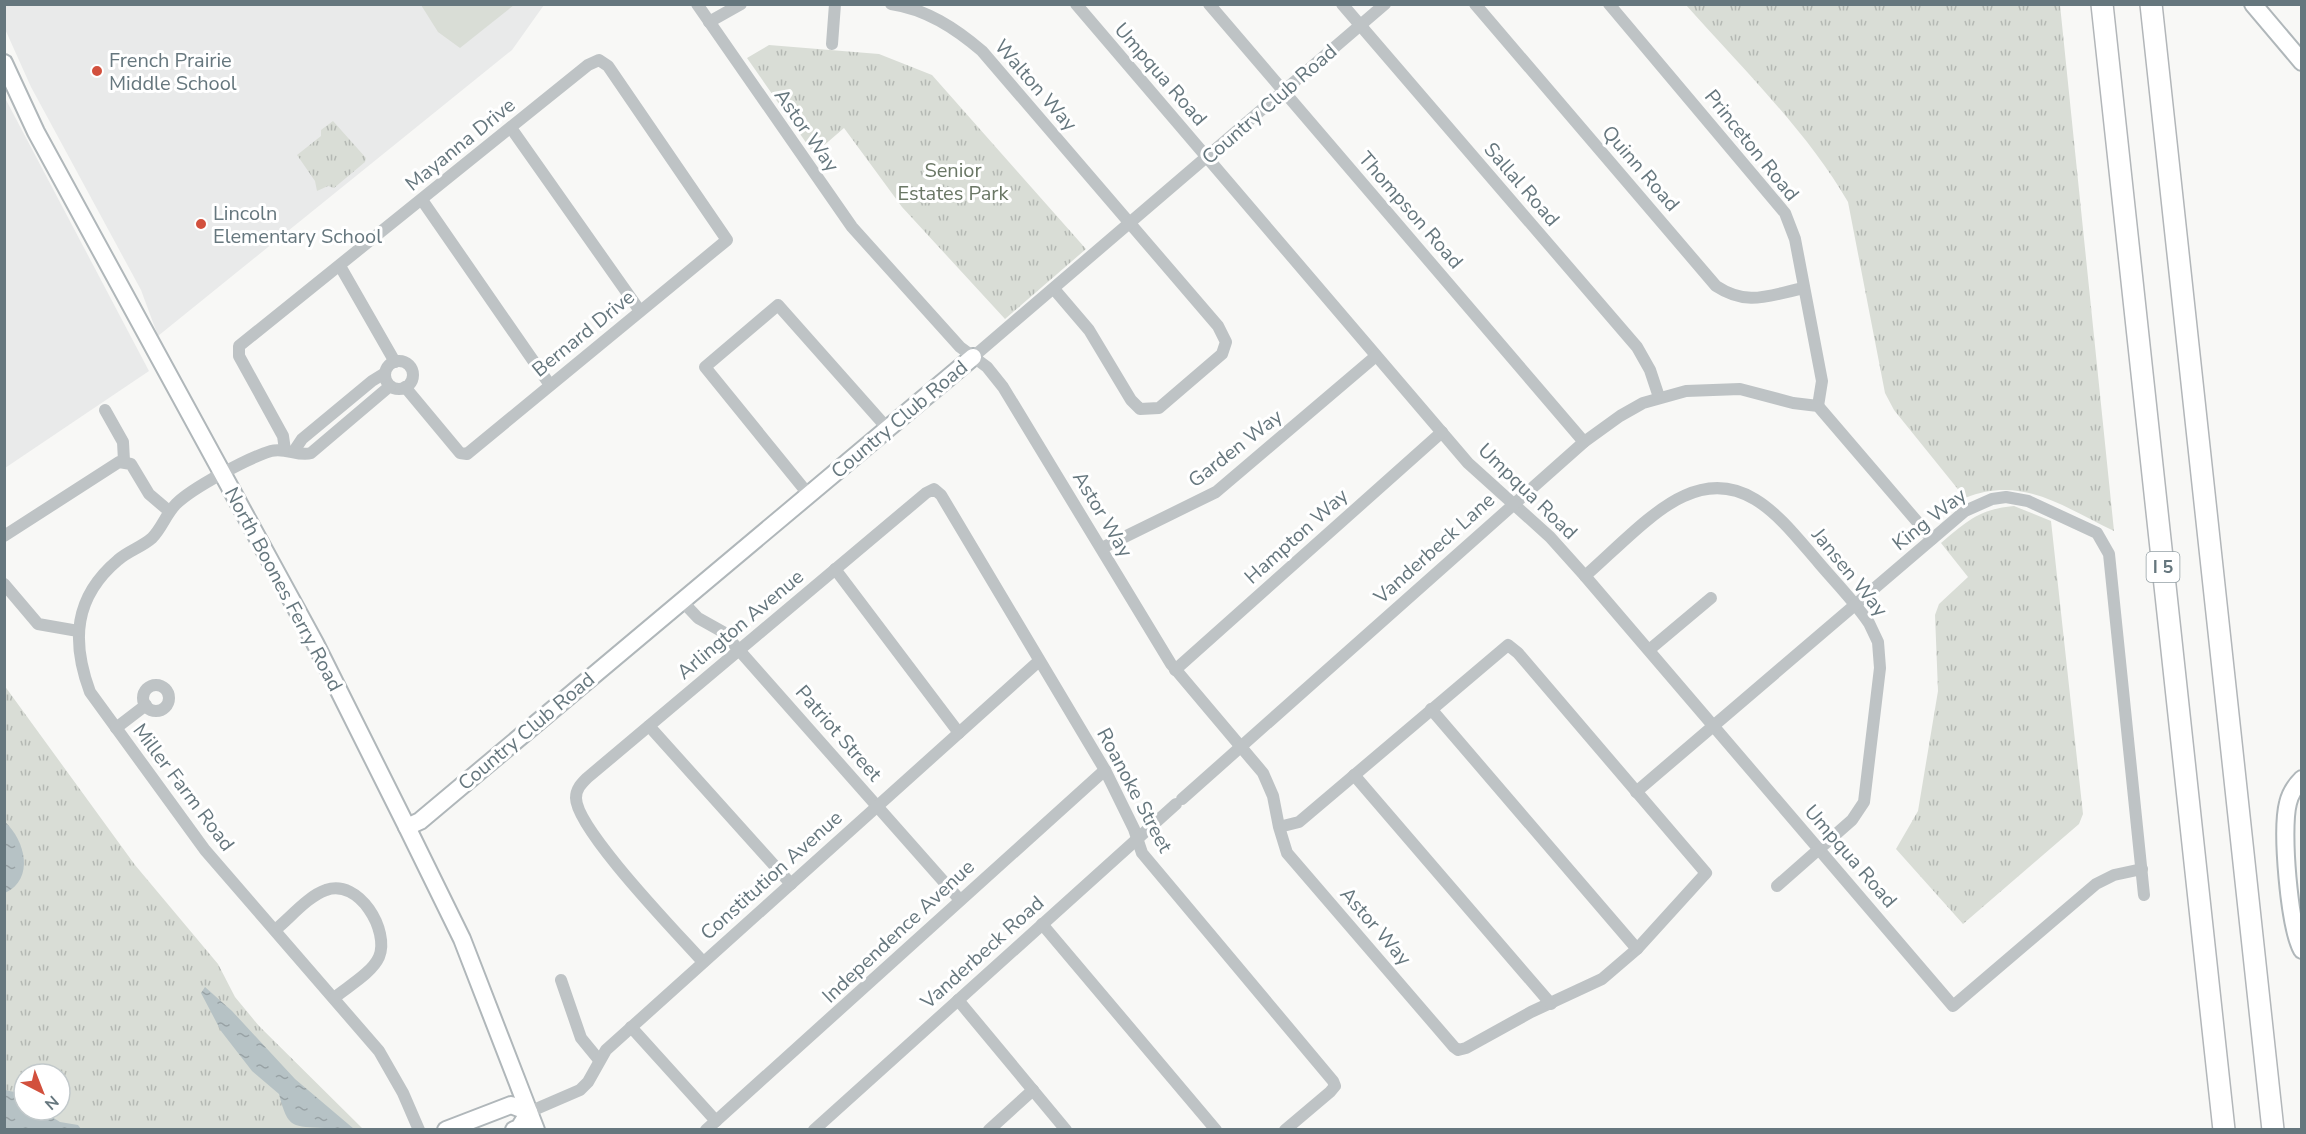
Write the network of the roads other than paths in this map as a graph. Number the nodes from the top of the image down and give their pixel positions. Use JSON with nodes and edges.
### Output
{"nodes":[{"id":1,"x":697,"y":4,"type":"edge"},
{"id":2,"x":741,"y":4,"type":"edge"},
{"id":3,"x":835,"y":4,"type":"edge"},
{"id":4,"x":891,"y":4,"type":"edge"},
{"id":5,"x":1076,"y":4,"type":"edge"},
{"id":6,"x":1209,"y":4,"type":"edge"},
{"id":7,"x":1342,"y":4,"type":"edge"},
{"id":8,"x":1385,"y":4,"type":"edge"},
{"id":9,"x":1475,"y":4,"type":"edge"},
{"id":10,"x":1609,"y":4,"type":"edge"},
{"id":11,"x":2102,"y":4,"type":"edge"},
{"id":12,"x":2151,"y":4,"type":"edge"},
{"id":13,"x":2253,"y":4,"type":"edge"},
{"id":14,"x":709,"y":22,"type":"junction"},
{"id":15,"x":1360,"y":26,"type":"junction"},
{"id":16,"x":832,"y":44,"type":"dead end"},
{"id":17,"x":2301,"y":62,"type":"edge"},
{"id":18,"x":4,"y":63,"type":"edge"},
{"id":19,"x":1284,"y":92,"type":"junction"},
{"id":20,"x":511,"y":128,"type":"junction"},
{"id":21,"x":1207,"y":158,"type":"junction"},
{"id":22,"x":422,"y":200,"type":"junction"},
{"id":23,"x":1130,"y":223,"type":"junction"},
{"id":24,"x":727,"y":240,"type":"joint"},
{"id":25,"x":340,"y":266,"type":"junction"},
{"id":26,"x":1804,"y":288,"type":"junction"},
{"id":27,"x":1054,"y":289,"type":"junction"},
{"id":28,"x":640,"y":311,"type":"junction"},
{"id":29,"x":1376,"y":356,"type":"junction"},
{"id":30,"x":973,"y":357,"type":"junction"},
{"id":31,"x":394,"y":362,"type":"junction"},
{"id":32,"x":386,"y":373,"type":"junction"},
{"id":33,"x":550,"y":385,"type":"junction"},
{"id":34,"x":390,"y":386,"type":"junction"},
{"id":35,"x":405,"y":387,"type":"junction"},
{"id":36,"x":1659,"y":397,"type":"junction"},
{"id":37,"x":1818,"y":406,"type":"junction"},
{"id":38,"x":105,"y":410,"type":"dead end"},
{"id":39,"x":888,"y":429,"type":"junction"},
{"id":40,"x":1442,"y":432,"type":"junction"},
{"id":41,"x":1584,"y":442,"type":"junction"},
{"id":42,"x":290,"y":450,"type":"junction"},
{"id":43,"x":124,"y":461,"type":"junction"},
{"id":44,"x":223,"y":475,"type":"junction"},
{"id":45,"x":934,"y":489,"type":"joint"},
{"id":46,"x":809,"y":495,"type":"junction"},
{"id":47,"x":1513,"y":504,"type":"junction"},
{"id":48,"x":169,"y":511,"type":"junction"},
{"id":49,"x":4,"y":536,"type":"edge"},
{"id":50,"x":1932,"y":539,"type":"junction"},
{"id":51,"x":1102,"y":548,"type":"junction"},
{"id":52,"x":835,"y":569,"type":"junction"},
{"id":53,"x":1585,"y":576,"type":"junction"},
{"id":54,"x":4,"y":584,"type":"edge"},
{"id":55,"x":1711,"y":598,"type":"dead end"},
{"id":56,"x":682,"y":600,"type":"junction"},
{"id":57,"x":1855,"y":605,"type":"junction"},
{"id":58,"x":78,"y":632,"type":"junction"},
{"id":59,"x":739,"y":650,"type":"junction"},
{"id":60,"x":1648,"y":650,"type":"junction"},
{"id":61,"x":1039,"y":661,"type":"junction"},
{"id":62,"x":1175,"y":670,"type":"junction"},
{"id":63,"x":146,"y":705,"type":"dead end"},
{"id":64,"x":1431,"y":709,"type":"junction"},
{"id":65,"x":649,"y":726,"type":"junction"},
{"id":66,"x":1713,"y":726,"type":"junction"},
{"id":67,"x":116,"y":728,"type":"junction"},
{"id":68,"x":959,"y":733,"type":"junction"},
{"id":69,"x":1241,"y":746,"type":"junction"},
{"id":70,"x":1105,"y":770,"type":"junction"},
{"id":71,"x":1354,"y":775,"type":"junction"},
{"id":72,"x":2301,"y":779,"type":"edge"},
{"id":73,"x":1636,"y":792,"type":"junction"},
{"id":74,"x":1179,"y":802,"type":"joint"},
{"id":75,"x":877,"y":807,"type":"junction"},
{"id":76,"x":407,"y":827,"type":"junction"},
{"id":77,"x":1279,"y":827,"type":"junction"},
{"id":78,"x":1137,"y":839,"type":"junction"},
{"id":79,"x":1820,"y":849,"type":"junction"},
{"id":80,"x":2142,"y":870,"type":"junction"},
{"id":81,"x":791,"y":884,"type":"junction"},
{"id":82,"x":1777,"y":886,"type":"dead end"},
{"id":83,"x":2144,"y":895,"type":"dead end"},
{"id":84,"x":960,"y":900,"type":"junction"},
{"id":85,"x":1042,"y":924,"type":"junction"},
{"id":86,"x":275,"y":930,"type":"junction"},
{"id":87,"x":1637,"y":949,"type":"junction"},
{"id":88,"x":2301,"y":950,"type":"edge"},
{"id":89,"x":703,"y":962,"type":"junction"},
{"id":90,"x":561,"y":980,"type":"dead end"},
{"id":91,"x":334,"y":998,"type":"junction"},
{"id":92,"x":958,"y":1000,"type":"junction"},
{"id":93,"x":1551,"y":1004,"type":"junction"},
{"id":94,"x":631,"y":1027,"type":"junction"},
{"id":95,"x":599,"y":1060,"type":"junction"},
{"id":96,"x":1033,"y":1090,"type":"junction"},
{"id":97,"x":529,"y":1112,"type":"junction"},
{"id":98,"x":716,"y":1120,"type":"junction"},
{"id":99,"x":418,"y":1130,"type":"edge"},
{"id":100,"x":446,"y":1130,"type":"edge"},
{"id":101,"x":514,"y":1130,"type":"edge"},
{"id":102,"x":536,"y":1130,"type":"edge"},
{"id":103,"x":706,"y":1130,"type":"edge"},
{"id":104,"x":814,"y":1130,"type":"edge"},
{"id":105,"x":989,"y":1130,"type":"edge"},
{"id":106,"x":1066,"y":1130,"type":"edge"},
{"id":107,"x":1216,"y":1130,"type":"edge"},
{"id":108,"x":1286,"y":1130,"type":"edge"},
{"id":109,"x":2224,"y":1130,"type":"edge"},
{"id":110,"x":2273,"y":1130,"type":"edge"}],
"edges":[{"from":1,"to":14,"type":"street","name":"Astor Way"},
{"from":2,"to":14,"type":"street"},
{"from":3,"to":16,"type":"street"},
{"from":4,"to":23,"type":"street","name":"Walton Way"},
{"from":5,"to":21,"type":"street","name":"Umpqua Road"},
{"from":6,"to":19,"type":"street","name":"Thompson Road"},
{"from":7,"to":15,"type":"street","name":"Sallal Road"},
{"from":8,"to":15,"type":"street","name":"Country Club Road"},
{"from":9,"to":26,"type":"street","name":"Quinn Road"},
{"from":10,"to":26,"type":"street","name":"Princeton Road"},
{"from":11,"to":109,"type":"highway","number":"I 5"},
{"from":12,"to":110,"type":"highway"},
{"from":13,"to":17,"type":"main road"},
{"from":14,"to":30,"type":"street","name":"Astor Way"},
{"from":15,"to":19,"type":"street","name":"Country Club Road"},
{"from":15,"to":36,"type":"street","name":"Sallal Road"},
{"from":18,"to":44,"type":"main road","name":"North Boones Ferry Road"},
{"from":19,"to":21,"type":"street","name":"Country Club Road"},
{"from":19,"to":41,"type":"street","name":"Thompson Road"},
{"from":20,"to":22,"type":"street","name":"Mayanna Drive"},
{"from":20,"to":24,"type":"street","name":"Mayanna Drive"},
{"from":20,"to":28,"type":"street"},
{"from":21,"to":23,"type":"street","name":"Country Club Road"},
{"from":21,"to":29,"type":"street","name":"Umpqua Road"},
{"from":22,"to":25,"type":"street","name":"Mayanna Drive"},
{"from":22,"to":33,"type":"street"},
{"from":23,"to":27,"type":"street","name":"Country Club Road"},
{"from":23,"to":27,"type":"street","name":"Walton Way"},
{"from":24,"to":28,"type":"street","name":"Bernard Drive"},
{"from":25,"to":31,"type":"street"},
{"from":25,"to":42,"type":"street","name":"Mayanna Drive"},
{"from":26,"to":37,"type":"street","name":"Princeton Road"},
{"from":27,"to":30,"type":"street","name":"Country Club Road"},
{"from":28,"to":33,"type":"street","name":"Bernard Drive"},
{"from":29,"to":40,"type":"street","name":"Umpqua Road"},
{"from":29,"to":51,"type":"street","name":"Garden Way"},
{"from":30,"to":39,"type":"main road","name":"Country Club Road"},
{"from":30,"to":51,"type":"street","name":"Astor Way"},
{"from":31,"to":32,"type":"street"},
{"from":31,"to":35,"type":"street"},
{"from":32,"to":34,"type":"street"},
{"from":32,"to":42,"type":"street"},
{"from":33,"to":35,"type":"street","name":"Bernard Drive"},
{"from":34,"to":35,"type":"street"},
{"from":34,"to":42,"type":"street","name":"Miller Farm Road"},
{"from":36,"to":37,"type":"street","name":"Vanderbeck Lane"},
{"from":36,"to":41,"type":"street","name":"Vanderbeck Lane"},
{"from":37,"to":50,"type":"street"},
{"from":38,"to":43,"type":"street"},
{"from":39,"to":46,"type":"main road","name":"Country Club Road"},
{"from":39,"to":46,"type":"street"},
{"from":40,"to":47,"type":"street","name":"Umpqua Road"},
{"from":40,"to":62,"type":"street","name":"Hampton Way"},
{"from":41,"to":47,"type":"street","name":"Vanderbeck Lane"},
{"from":42,"to":44,"type":"street","name":"Miller Farm Road"},
{"from":43,"to":48,"type":"street"},
{"from":43,"to":49,"type":"street"},
{"from":44,"to":48,"type":"street","name":"Miller Farm Road"},
{"from":44,"to":76,"type":"main road","name":"North Boones Ferry Road"},
{"from":45,"to":52,"type":"street","name":"Arlington Avenue"},
{"from":45,"to":61,"type":"street","name":"Roanoke Street"},
{"from":46,"to":56,"type":"main road","name":"Country Club Road"},
{"from":47,"to":53,"type":"street","name":"Umpqua Road"},
{"from":47,"to":69,"type":"street","name":"Vanderbeck Lane"},
{"from":48,"to":58,"type":"street","name":"Miller Farm Road"},
{"from":50,"to":57,"type":"street","name":"King Way"},
{"from":50,"to":80,"type":"street","name":"King Way"},
{"from":51,"to":62,"type":"street","name":"Astor Way"},
{"from":52,"to":59,"type":"street","name":"Arlington Avenue"},
{"from":52,"to":68,"type":"street"},
{"from":53,"to":57,"type":"street","name":"Jansen Way"},
{"from":53,"to":60,"type":"street","name":"Umpqua Road"},
{"from":54,"to":58,"type":"street"},
{"from":55,"to":60,"type":"street"},
{"from":56,"to":59,"type":"street","name":"Patriot Street"},
{"from":56,"to":76,"type":"main road","name":"Country Club Road"},
{"from":57,"to":66,"type":"street","name":"King Way"},
{"from":57,"to":79,"type":"street","name":"Jansen Way"},
{"from":58,"to":67,"type":"street","name":"Miller Farm Road"},
{"from":59,"to":65,"type":"street","name":"Arlington Avenue"},
{"from":59,"to":75,"type":"street","name":"Patriot Street"},
{"from":60,"to":66,"type":"street","name":"Umpqua Road"},
{"from":61,"to":68,"type":"street","name":"Constitution Avenue"},
{"from":61,"to":70,"type":"street","name":"Roanoke Street"},
{"from":62,"to":69,"type":"street","name":"Astor Way"},
{"from":63,"to":67,"type":"street"},
{"from":64,"to":71,"type":"street"},
{"from":64,"to":73,"type":"street"},
{"from":64,"to":87,"type":"street"},
{"from":65,"to":81,"type":"street"},
{"from":65,"to":89,"type":"street","name":"Arlington Avenue"},
{"from":66,"to":73,"type":"street","name":"King Way"},
{"from":66,"to":79,"type":"street","name":"Umpqua Road"},
{"from":67,"to":86,"type":"street","name":"Miller Farm Road"},
{"from":68,"to":75,"type":"street","name":"Constitution Avenue"},
{"from":69,"to":74,"type":"street","name":"Vanderbeck Lane"},
{"from":69,"to":77,"type":"street","name":"Astor Way"},
{"from":70,"to":78,"type":"street","name":"Roanoke Street"},
{"from":70,"to":84,"type":"street","name":"Independence Avenue"},
{"from":71,"to":77,"type":"street"},
{"from":71,"to":93,"type":"street"},
{"from":72,"to":88,"type":"main road"},
{"from":73,"to":87,"type":"street"},
{"from":74,"to":78,"type":"street","name":"Vanderbeck Road"},
{"from":75,"to":81,"type":"street","name":"Constitution Avenue"},
{"from":75,"to":84,"type":"street","name":"Patriot Street"},
{"from":76,"to":97,"type":"main road","name":"North Boones Ferry Road"},
{"from":77,"to":93,"type":"street","name":"Astor Way"},
{"from":78,"to":85,"type":"street","name":"Vanderbeck Road"},
{"from":78,"to":108,"type":"street","name":"Roanoke Street"},
{"from":79,"to":80,"type":"street","name":"Umpqua Road"},
{"from":79,"to":82,"type":"street","name":"Jansen Way"},
{"from":80,"to":83,"type":"street","name":"King Way"},
{"from":81,"to":89,"type":"street","name":"Constitution Avenue"},
{"from":84,"to":98,"type":"street","name":"Independence Avenue"},
{"from":85,"to":92,"type":"street","name":"Vanderbeck Road"},
{"from":85,"to":107,"type":"street"},
{"from":86,"to":91,"type":"street","name":"Miller Farm Road"},
{"from":86,"to":91,"type":"street"},
{"from":87,"to":93,"type":"street"},
{"from":89,"to":94,"type":"street","name":"Constitution Avenue"},
{"from":90,"to":95,"type":"street"},
{"from":91,"to":99,"type":"street","name":"Miller Farm Road"},
{"from":92,"to":96,"type":"street"},
{"from":92,"to":104,"type":"street","name":"Vanderbeck Road"},
{"from":94,"to":95,"type":"street","name":"Constitution Avenue"},
{"from":94,"to":98,"type":"street"},
{"from":95,"to":97,"type":"street","name":"Constitution Avenue"},
{"from":96,"to":105,"type":"street"},
{"from":96,"to":106,"type":"street"},
{"from":97,"to":100,"type":"main road"},
{"from":97,"to":101,"type":"main road"},
{"from":97,"to":102,"type":"main road","name":"North Boones Ferry Road"},
{"from":98,"to":103,"type":"street","name":"Independence Avenue"}]}
